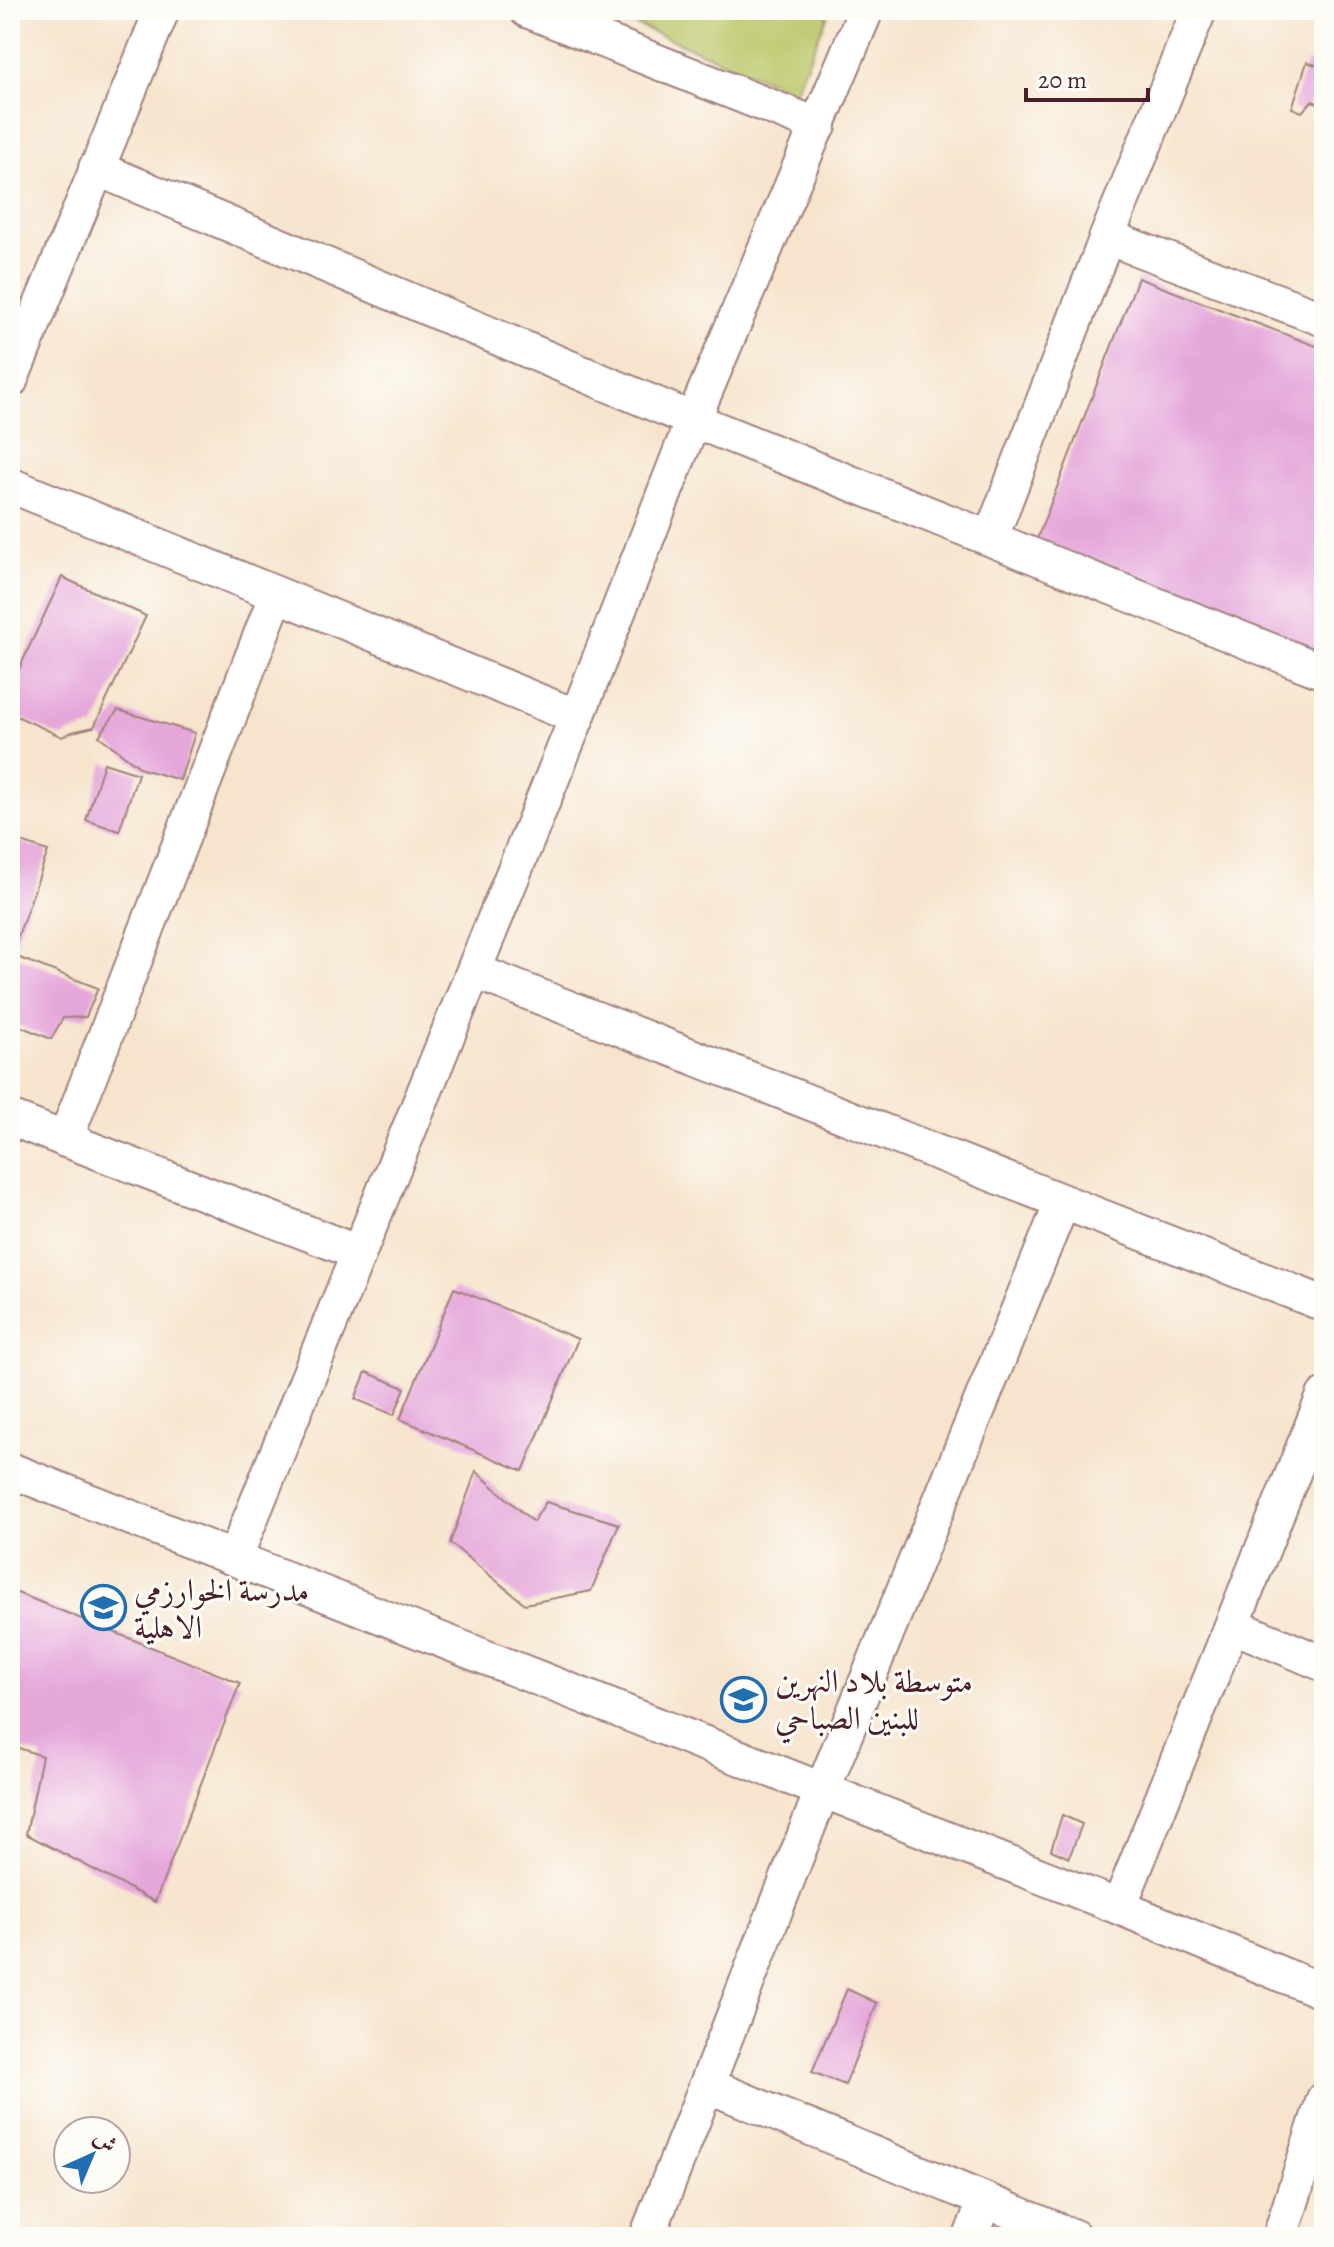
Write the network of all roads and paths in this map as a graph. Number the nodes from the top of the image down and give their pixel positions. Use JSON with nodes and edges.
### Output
{"nodes":[{"id":1,"x":162,"y":10,"type":"edge"},
{"id":2,"x":529,"y":10,"type":"edge"},
{"id":3,"x":866,"y":10,"type":"edge"},
{"id":4,"x":1199,"y":10,"type":"edge"},
{"id":5,"x":819,"y":126,"type":"junction"},
{"id":6,"x":96,"y":168,"type":"junction"},
{"id":7,"x":1107,"y":237,"type":"junction"},
{"id":8,"x":1324,"y":319,"type":"edge"},
{"id":9,"x":10,"y":381,"type":"edge"},
{"id":10,"x":693,"y":420,"type":"junction"},
{"id":11,"x":10,"y":485,"type":"edge"},
{"id":12,"x":991,"y":537,"type":"junction"},
{"id":13,"x":276,"y":596,"type":"junction"},
{"id":14,"x":1324,"y":672,"type":"edge"},
{"id":15,"x":577,"y":717,"type":"junction"},
{"id":16,"x":474,"y":971,"type":"junction"},
{"id":17,"x":10,"y":1118,"type":"edge"},
{"id":18,"x":65,"y":1140,"type":"junction"},
{"id":19,"x":1062,"y":1203,"type":"junction"},
{"id":20,"x":359,"y":1253,"type":"junction"},
{"id":21,"x":1324,"y":1304,"type":"edge"},
{"id":22,"x":1324,"y":1396,"type":"edge"},
{"id":23,"x":10,"y":1470,"type":"edge"},
{"id":24,"x":235,"y":1557,"type":"junction"},
{"id":25,"x":1234,"y":1626,"type":"junction"},
{"id":26,"x":1324,"y":1664,"type":"edge"},
{"id":27,"x":822,"y":1791,"type":"junction"},
{"id":28,"x":1119,"y":1907,"type":"junction"},
{"id":29,"x":1324,"y":1992,"type":"edge"},
{"id":30,"x":707,"y":2085,"type":"junction"},
{"id":31,"x":1324,"y":2099,"type":"edge"},
{"id":32,"x":985,"y":2201,"type":"junction"},
{"id":33,"x":647,"y":2237,"type":"edge"},
{"id":34,"x":971,"y":2237,"type":"edge"},
{"id":35,"x":1074,"y":2237,"type":"edge"},
{"id":36,"x":1280,"y":2237,"type":"edge"}],
"edges":[{"from":1,"to":6,"type":"street"},
{"from":2,"to":5,"type":"street"},
{"from":3,"to":5,"type":"street"},
{"from":4,"to":7,"type":"street"},
{"from":5,"to":10,"type":"street"},
{"from":6,"to":9,"type":"street"},
{"from":6,"to":10,"type":"street"},
{"from":7,"to":8,"type":"street"},
{"from":7,"to":12,"type":"street"},
{"from":10,"to":12,"type":"street"},
{"from":10,"to":15,"type":"street"},
{"from":11,"to":13,"type":"street"},
{"from":12,"to":14,"type":"street"},
{"from":13,"to":15,"type":"street"},
{"from":13,"to":18,"type":"street"},
{"from":15,"to":16,"type":"street"},
{"from":16,"to":19,"type":"street"},
{"from":16,"to":20,"type":"street"},
{"from":17,"to":18,"type":"street"},
{"from":18,"to":20,"type":"street"},
{"from":19,"to":21,"type":"street"},
{"from":19,"to":27,"type":"street"},
{"from":20,"to":24,"type":"street"},
{"from":22,"to":25,"type":"street"},
{"from":23,"to":24,"type":"street"},
{"from":24,"to":27,"type":"street"},
{"from":25,"to":26,"type":"street"},
{"from":25,"to":28,"type":"street"},
{"from":27,"to":28,"type":"street"},
{"from":27,"to":30,"type":"street"},
{"from":28,"to":29,"type":"street"},
{"from":30,"to":32,"type":"street"},
{"from":30,"to":33,"type":"street"},
{"from":31,"to":36,"type":"street"},
{"from":32,"to":34,"type":"street"},
{"from":32,"to":35,"type":"street"}]}
